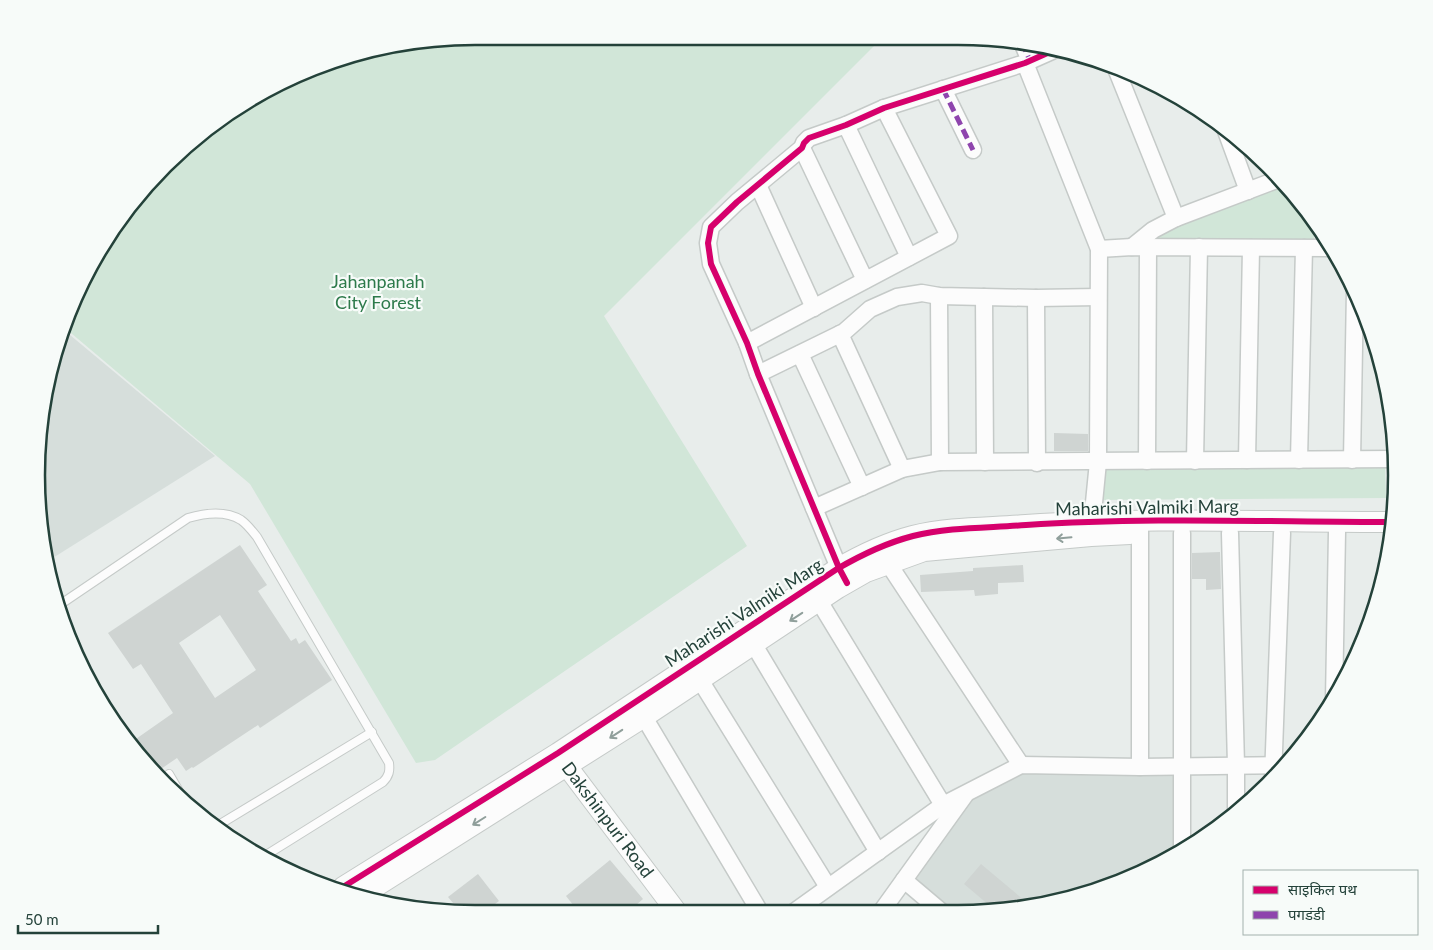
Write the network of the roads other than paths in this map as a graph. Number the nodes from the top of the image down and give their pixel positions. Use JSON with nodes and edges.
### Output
{"nodes":[{"id":1,"x":1024,"y":50,"type":"edge"},
{"id":2,"x":1045,"y":54,"type":"edge"},
{"id":3,"x":1027,"y":62,"type":"junction"},
{"id":4,"x":1119,"y":77,"type":"edge"},
{"id":5,"x":943,"y":89,"type":"junction"},
{"id":6,"x":884,"y":108,"type":"junction"},
{"id":7,"x":846,"y":125,"type":"junction"},
{"id":8,"x":1230,"y":142,"type":"edge"},
{"id":9,"x":802,"y":148,"type":"junction"},
{"id":10,"x":973,"y":150,"type":"dead end"},
{"id":11,"x":1272,"y":182,"type":"edge"},
{"id":12,"x":758,"y":185,"type":"junction"},
{"id":13,"x":1248,"y":191,"type":"junction"},
{"id":14,"x":1176,"y":218,"type":"junction"},
{"id":15,"x":1140,"y":247,"type":"junction"},
{"id":16,"x":1199,"y":247,"type":"junction"},
{"id":17,"x":1252,"y":248,"type":"junction"},
{"id":18,"x":1304,"y":248,"type":"junction"},
{"id":19,"x":1323,"y":248,"type":"edge"},
{"id":20,"x":1099,"y":249,"type":"junction"},
{"id":21,"x":910,"y":256,"type":"junction"},
{"id":22,"x":865,"y":280,"type":"junction"},
{"id":23,"x":938,"y":296,"type":"junction"},
{"id":24,"x":984,"y":297,"type":"junction"},
{"id":25,"x":1098,"y":297,"type":"junction"},
{"id":26,"x":1036,"y":298,"type":"junction"},
{"id":27,"x":814,"y":308,"type":"junction"},
{"id":28,"x":1355,"y":309,"type":"edge"},
{"id":29,"x":840,"y":334,"type":"junction"},
{"id":30,"x":747,"y":343,"type":"junction"},
{"id":31,"x":800,"y":354,"type":"junction"},
{"id":32,"x":758,"y":374,"type":"junction"},
{"id":33,"x":1387,"y":459,"type":"edge"},
{"id":34,"x":1247,"y":460,"type":"junction"},
{"id":35,"x":1299,"y":460,"type":"junction"},
{"id":36,"x":1352,"y":460,"type":"junction"},
{"id":37,"x":1147,"y":461,"type":"junction"},
{"id":38,"x":1195,"y":461,"type":"junction"},
{"id":39,"x":940,"y":462,"type":"junction"},
{"id":40,"x":985,"y":462,"type":"junction"},
{"id":41,"x":1098,"y":462,"type":"junction"},
{"id":42,"x":1037,"y":463,"type":"junction"},
{"id":43,"x":902,"y":469,"type":"junction"},
{"id":44,"x":862,"y":487,"type":"junction"},
{"id":45,"x":814,"y":508,"type":"junction"},
{"id":46,"x":1385,"y":522,"type":"edge"},
{"id":47,"x":1140,"y":527,"type":"junction"},
{"id":48,"x":1092,"y":528,"type":"junction"},
{"id":49,"x":1337,"y":532,"type":"junction"},
{"id":50,"x":1182,"y":533,"type":"junction"},
{"id":51,"x":1230,"y":533,"type":"junction"},
{"id":52,"x":1282,"y":533,"type":"junction"},
{"id":53,"x":1383,"y":535,"type":"edge"},
{"id":54,"x":885,"y":555,"type":"junction"},
{"id":55,"x":843,"y":576,"type":"junction"},
{"id":56,"x":65,"y":602,"type":"edge"},
{"id":57,"x":819,"y":602,"type":"junction"},
{"id":58,"x":754,"y":645,"type":"junction"},
{"id":59,"x":700,"y":680,"type":"junction"},
{"id":60,"x":1334,"y":682,"type":"edge"},
{"id":61,"x":644,"y":717,"type":"junction"},
{"id":62,"x":372,"y":732,"type":"junction"},
{"id":63,"x":562,"y":760,"type":"junction"},
{"id":64,"x":1278,"y":762,"type":"edge"},
{"id":65,"x":1021,"y":765,"type":"junction"},
{"id":66,"x":1236,"y":765,"type":"junction"},
{"id":67,"x":1182,"y":766,"type":"junction"},
{"id":68,"x":1140,"y":767,"type":"junction"},
{"id":69,"x":1272,"y":768,"type":"edge"},
{"id":70,"x":170,"y":774,"type":"dead end"},
{"id":71,"x":175,"y":782,"type":"edge"},
{"id":72,"x":966,"y":793,"type":"junction"},
{"id":73,"x":1236,"y":803,"type":"edge"},
{"id":74,"x":943,"y":805,"type":"junction"},
{"id":75,"x":222,"y":823,"type":"edge"},
{"id":76,"x":1182,"y":842,"type":"edge"},
{"id":77,"x":878,"y":852,"type":"junction"},
{"id":78,"x":270,"y":853,"type":"edge"},
{"id":79,"x":904,"y":880,"type":"junction"},
{"id":80,"x":347,"y":885,"type":"edge"},
{"id":81,"x":828,"y":888,"type":"junction"},
{"id":82,"x":368,"y":891,"type":"edge"},
{"id":83,"x":671,"y":905,"type":"edge"},
{"id":84,"x":756,"y":905,"type":"edge"},
{"id":85,"x":804,"y":905,"type":"edge"},
{"id":86,"x":886,"y":905,"type":"edge"},
{"id":87,"x":934,"y":905,"type":"edge"}],
"edges":[{"from":1,"to":3,"type":"street"},
{"from":2,"to":3,"type":"street"},
{"from":3,"to":5,"type":"street"},
{"from":3,"to":20,"type":"street"},
{"from":4,"to":14,"type":"street"},
{"from":5,"to":6,"type":"street"},
{"from":5,"to":10,"type":"street"},
{"from":6,"to":7,"type":"street"},
{"from":6,"to":21,"type":"street"},
{"from":7,"to":9,"type":"street"},
{"from":7,"to":21,"type":"street"},
{"from":8,"to":13,"type":"street"},
{"from":9,"to":12,"type":"street"},
{"from":9,"to":22,"type":"street"},
{"from":11,"to":13,"type":"street"},
{"from":12,"to":27,"type":"street"},
{"from":12,"to":30,"type":"street"},
{"from":13,"to":14,"type":"street"},
{"from":14,"to":15,"type":"street"},
{"from":15,"to":16,"type":"street"},
{"from":15,"to":20,"type":"street"},
{"from":15,"to":37,"type":"street"},
{"from":16,"to":17,"type":"street"},
{"from":16,"to":38,"type":"street"},
{"from":17,"to":18,"type":"street"},
{"from":17,"to":34,"type":"street"},
{"from":18,"to":19,"type":"street"},
{"from":18,"to":35,"type":"street"},
{"from":20,"to":25,"type":"street"},
{"from":21,"to":22,"type":"street"},
{"from":22,"to":27,"type":"street"},
{"from":23,"to":24,"type":"street"},
{"from":23,"to":29,"type":"street"},
{"from":23,"to":39,"type":"street"},
{"from":24,"to":26,"type":"street"},
{"from":24,"to":40,"type":"street"},
{"from":25,"to":26,"type":"street"},
{"from":25,"to":41,"type":"street"},
{"from":26,"to":42,"type":"street"},
{"from":27,"to":30,"type":"street"},
{"from":28,"to":36,"type":"street"},
{"from":29,"to":31,"type":"street"},
{"from":29,"to":43,"type":"street"},
{"from":30,"to":32,"type":"street"},
{"from":31,"to":32,"type":"street"},
{"from":31,"to":44,"type":"street"},
{"from":32,"to":45,"type":"street"},
{"from":33,"to":36,"type":"street"},
{"from":34,"to":35,"type":"street"},
{"from":34,"to":38,"type":"street"},
{"from":35,"to":36,"type":"street"},
{"from":37,"to":38,"type":"street"},
{"from":37,"to":41,"type":"street"},
{"from":39,"to":40,"type":"street"},
{"from":39,"to":43,"type":"street"},
{"from":40,"to":42,"type":"street"},
{"from":41,"to":42,"type":"street"},
{"from":41,"to":48,"type":"street"},
{"from":43,"to":44,"type":"street"},
{"from":44,"to":45,"type":"street"},
{"from":45,"to":55,"type":"street"},
{"from":46,"to":47,"type":"street","name":"Maharishi Valmiki Marg"},
{"from":47,"to":48,"type":"street","name":"Maharishi Valmiki Marg"},
{"from":47,"to":50,"type":"street","name":"Maharishi Valmiki Marg"},
{"from":47,"to":68,"type":"street"},
{"from":48,"to":54,"type":"street","name":"Maharishi Valmiki Marg"},
{"from":49,"to":52,"type":"street","name":"Maharishi Valmiki Marg"},
{"from":49,"to":53,"type":"street","name":"Maharishi Valmiki Marg"},
{"from":49,"to":60,"type":"street"},
{"from":50,"to":51,"type":"street","name":"Maharishi Valmiki Marg"},
{"from":50,"to":67,"type":"street"},
{"from":51,"to":52,"type":"street","name":"Maharishi Valmiki Marg"},
{"from":51,"to":66,"type":"street"},
{"from":52,"to":64,"type":"street"},
{"from":54,"to":55,"type":"street","name":"Maharishi Valmiki Marg"},
{"from":54,"to":65,"type":"street"},
{"from":55,"to":57,"type":"street","name":"Maharishi Valmiki Marg"},
{"from":55,"to":63,"type":"street","name":"Maharishi Valmiki Marg"},
{"from":56,"to":62,"type":"lane"},
{"from":57,"to":58,"type":"street","name":"Maharishi Valmiki Marg","one_way":true},
{"from":57,"to":74,"type":"street"},
{"from":58,"to":59,"type":"street","name":"Maharishi Valmiki Marg"},
{"from":58,"to":77,"type":"street"},
{"from":59,"to":61,"type":"street","name":"Maharishi Valmiki Marg"},
{"from":59,"to":81,"type":"street"},
{"from":61,"to":63,"type":"street","name":"Maharishi Valmiki Marg","one_way":true},
{"from":61,"to":84,"type":"street"},
{"from":62,"to":75,"type":"lane"},
{"from":62,"to":78,"type":"lane"},
{"from":63,"to":80,"type":"street","name":"Maharishi Valmiki Marg"},
{"from":63,"to":82,"type":"street","name":"Maharishi Valmiki Marg","one_way":true},
{"from":63,"to":83,"type":"street","name":"Dakshinpuri Road"},
{"from":65,"to":68,"type":"street"},
{"from":65,"to":72,"type":"street"},
{"from":66,"to":67,"type":"street"},
{"from":66,"to":69,"type":"street"},
{"from":66,"to":73,"type":"street"},
{"from":67,"to":68,"type":"street"},
{"from":67,"to":76,"type":"street"},
{"from":70,"to":71,"type":"lane"},
{"from":72,"to":74,"type":"street"},
{"from":72,"to":79,"type":"street"},
{"from":74,"to":77,"type":"street"},
{"from":77,"to":81,"type":"street"},
{"from":79,"to":86,"type":"street"},
{"from":79,"to":87,"type":"street"},
{"from":81,"to":85,"type":"street"}]}
